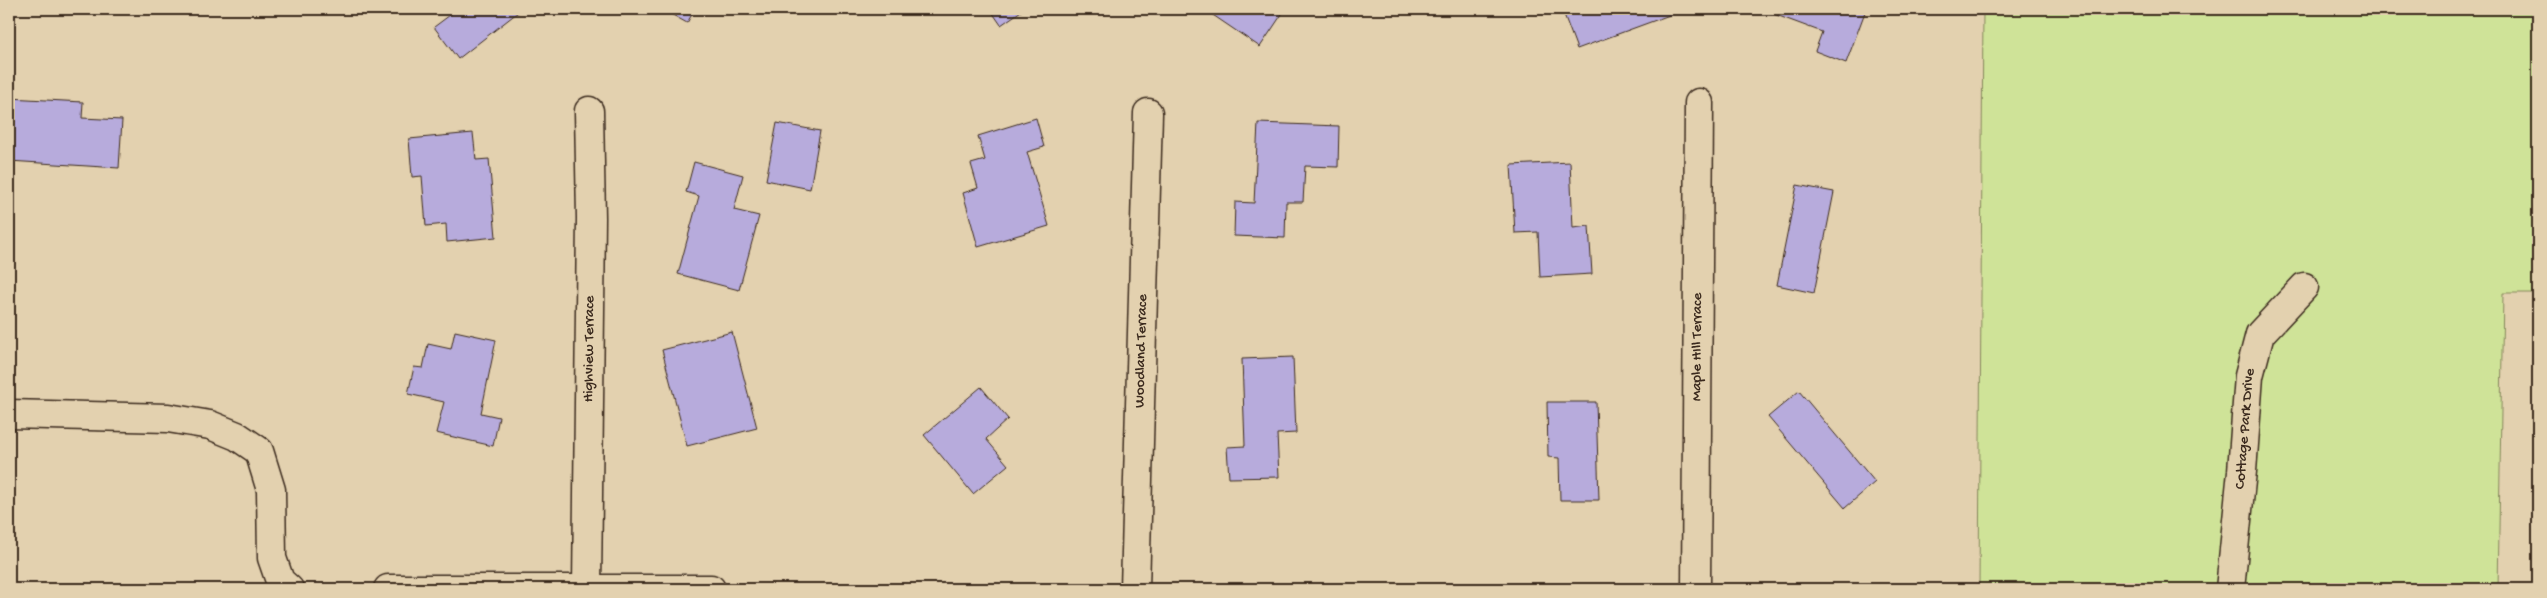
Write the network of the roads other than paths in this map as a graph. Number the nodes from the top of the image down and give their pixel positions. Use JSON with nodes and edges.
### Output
{"nodes":[{"id":1,"x":1699,"y":103,"type":"dead end"},
{"id":2,"x":589,"y":110,"type":"dead end"},
{"id":3,"x":1148,"y":113,"type":"dead end"},
{"id":4,"x":2304,"y":287,"type":"dead end"},
{"id":5,"x":9,"y":414,"type":"edge"},
{"id":6,"x":587,"y":588,"type":"junction"},
{"id":7,"x":288,"y":589,"type":"edge"},
{"id":8,"x":388,"y":589,"type":"edge"},
{"id":9,"x":712,"y":589,"type":"edge"},
{"id":10,"x":1135,"y":589,"type":"edge"},
{"id":11,"x":1696,"y":589,"type":"edge"},
{"id":12,"x":2230,"y":589,"type":"edge"}],
"edges":[{"from":1,"to":11,"type":"street","name":"Maple HIll Terrace"},
{"from":2,"to":6,"type":"street","name":"Highview Terrace"},
{"from":3,"to":10,"type":"street","name":"Woodland Terrace"},
{"from":4,"to":12,"type":"street","name":"Cottage Park Drive"},
{"from":5,"to":7,"type":"street"},
{"from":6,"to":8,"type":"street"},
{"from":6,"to":9,"type":"street"}]}
